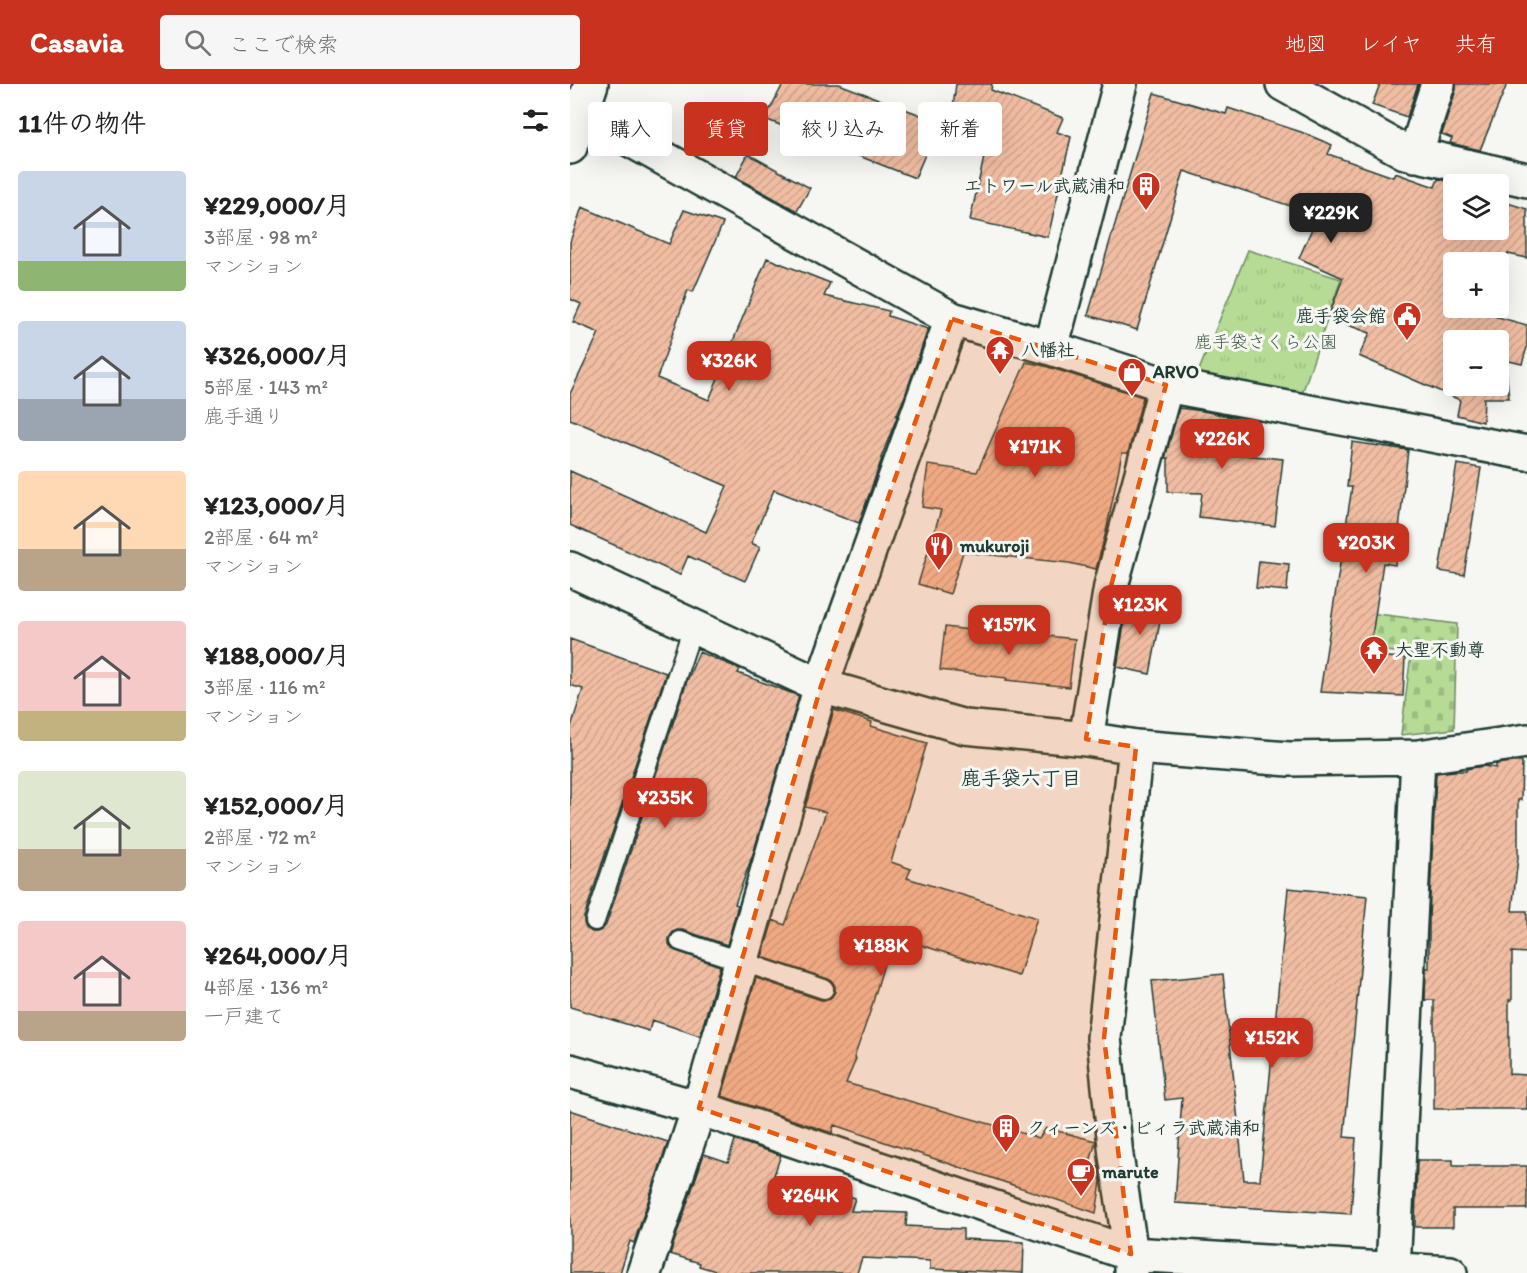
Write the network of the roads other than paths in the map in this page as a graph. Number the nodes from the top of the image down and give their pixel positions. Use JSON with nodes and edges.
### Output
{"nodes":[{"id":1,"x":1120,"y":84,"type":"edge"},
{"id":2,"x":1282,"y":84,"type":"edge"},
{"id":3,"x":1438,"y":84,"type":"edge"},
{"id":4,"x":581,"y":101,"type":"edge"},
{"id":5,"x":570,"y":147,"type":"edge"},
{"id":6,"x":1415,"y":155,"type":"junction"},
{"id":7,"x":1527,"y":180,"type":"edge"},
{"id":8,"x":952,"y":319,"type":"junction"},
{"id":9,"x":1051,"y":348,"type":"junction"},
{"id":10,"x":1166,"y":385,"type":"junction"},
{"id":11,"x":1527,"y":453,"type":"edge"},
{"id":12,"x":570,"y":569,"type":"edge"},
{"id":13,"x":693,"y":627,"type":"junction"},
{"id":14,"x":821,"y":686,"type":"junction"},
{"id":15,"x":1086,"y":739,"type":"junction"},
{"id":16,"x":1527,"y":741,"type":"edge"},
{"id":17,"x":1136,"y":747,"type":"junction"},
{"id":18,"x":1418,"y":757,"type":"junction"},
{"id":19,"x":595,"y":921,"type":"dead end"},
{"id":20,"x":680,"y":941,"type":"dead end"},
{"id":21,"x":741,"y":961,"type":"junction"},
{"id":22,"x":824,"y":989,"type":"dead end"},
{"id":23,"x":570,"y":1071,"type":"edge"},
{"id":24,"x":699,"y":1108,"type":"junction"},
{"id":25,"x":1131,"y":1263,"type":"edge"},
{"id":26,"x":1393,"y":1270,"type":"junction"},
{"id":27,"x":644,"y":1273,"type":"edge"},
{"id":28,"x":1450,"y":1273,"type":"edge"}],
"edges":[{"from":1,"to":9,"type":"street"},
{"from":2,"to":6,"type":"street"},
{"from":3,"to":6,"type":"street"},
{"from":4,"to":5,"type":"street"},
{"from":4,"to":8,"type":"street"},
{"from":6,"to":7,"type":"street"},
{"from":8,"to":9,"type":"street"},
{"from":8,"to":14,"type":"street"},
{"from":9,"to":10,"type":"street"},
{"from":10,"to":11,"type":"street"},
{"from":10,"to":15,"type":"street"},
{"from":12,"to":13,"type":"street"},
{"from":13,"to":14,"type":"street"},
{"from":13,"to":19,"type":"lane"},
{"from":14,"to":15,"type":"street"},
{"from":14,"to":21,"type":"street"},
{"from":15,"to":17,"type":"street"},
{"from":16,"to":18,"type":"street"},
{"from":17,"to":18,"type":"street"},
{"from":17,"to":25,"type":"street"},
{"from":18,"to":26,"type":"street"},
{"from":20,"to":21,"type":"lane"},
{"from":21,"to":22,"type":"lane"},
{"from":21,"to":24,"type":"street"},
{"from":23,"to":24,"type":"street"},
{"from":24,"to":25,"type":"street"},
{"from":24,"to":27,"type":"street"},
{"from":25,"to":26,"type":"street"},
{"from":26,"to":28,"type":"street"}]}
